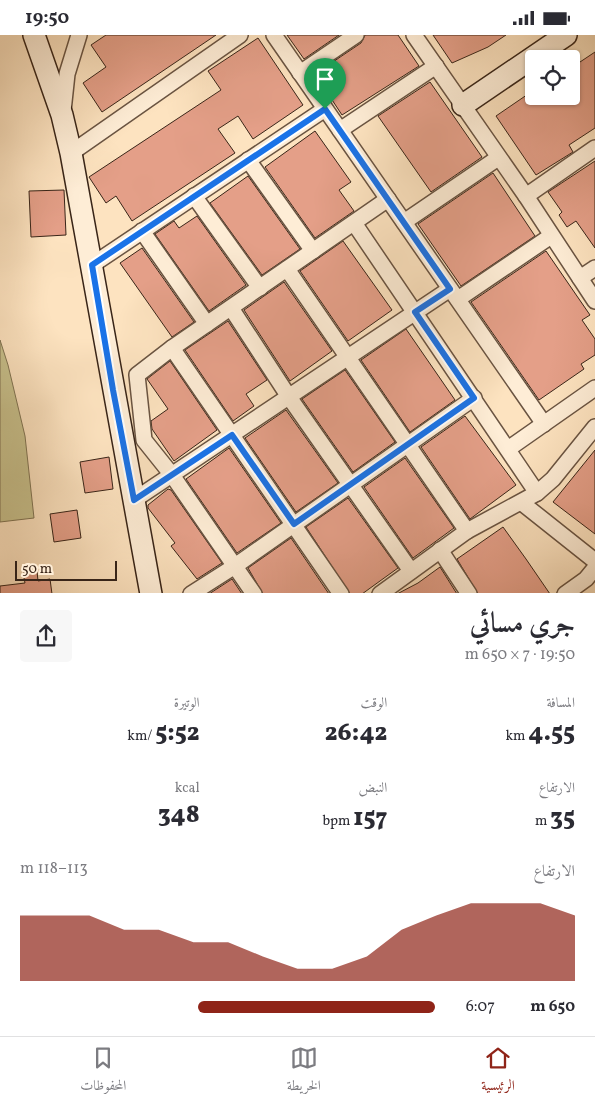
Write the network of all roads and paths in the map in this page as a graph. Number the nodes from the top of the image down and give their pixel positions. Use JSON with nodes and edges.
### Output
{"nodes":[{"id":1,"x":34,"y":35,"type":"edge"},
{"id":2,"x":79,"y":35,"type":"edge"},
{"id":3,"x":240,"y":35,"type":"edge"},
{"id":4,"x":274,"y":35,"type":"edge"},
{"id":5,"x":356,"y":35,"type":"edge"},
{"id":6,"x":414,"y":35,"type":"edge"},
{"id":7,"x":566,"y":35,"type":"edge"},
{"id":8,"x":436,"y":66,"type":"junction"},
{"id":9,"x":300,"y":73,"type":"junction"},
{"id":10,"x":463,"y":105,"type":"junction"},
{"id":11,"x":325,"y":109,"type":"junction"},
{"id":12,"x":62,"y":115,"type":"junction"},
{"id":13,"x":340,"y":130,"type":"junction"},
{"id":14,"x":595,"y":148,"type":"edge"},
{"id":15,"x":71,"y":153,"type":"junction"},
{"id":16,"x":498,"y":158,"type":"junction"},
{"id":17,"x":248,"y":160,"type":"junction"},
{"id":18,"x":194,"y":196,"type":"junction"},
{"id":19,"x":526,"y":196,"type":"junction"},
{"id":20,"x":388,"y":199,"type":"junction"},
{"id":21,"x":404,"y":221,"type":"junction"},
{"id":22,"x":354,"y":223,"type":"junction"},
{"id":23,"x":142,"y":231,"type":"junction"},
{"id":24,"x":551,"y":236,"type":"junction"},
{"id":25,"x":313,"y":251,"type":"junction"},
{"id":26,"x":92,"y":265,"type":"junction"},
{"id":27,"x":595,"y":268,"type":"edge"},
{"id":28,"x":287,"y":269,"type":"junction"},
{"id":29,"x":580,"y":278,"type":"junction"},
{"id":30,"x":260,"y":287,"type":"junction"},
{"id":31,"x":454,"y":294,"type":"junction"},
{"id":32,"x":595,"y":301,"type":"edge"},
{"id":33,"x":231,"y":308,"type":"junction"},
{"id":34,"x":415,"y":312,"type":"junction"},
{"id":35,"x":207,"y":324,"type":"junction"},
{"id":36,"x":172,"y":348,"type":"junction"},
{"id":37,"x":347,"y":358,"type":"junction"},
{"id":38,"x":595,"y":388,"type":"edge"},
{"id":39,"x":289,"y":397,"type":"junction"},
{"id":40,"x":474,"y":398,"type":"junction"},
{"id":41,"x":544,"y":424,"type":"junction"},
{"id":42,"x":595,"y":427,"type":"edge"},
{"id":43,"x":232,"y":435,"type":"junction"},
{"id":44,"x":407,"y":445,"type":"junction"},
{"id":45,"x":508,"y":449,"type":"junction"},
{"id":46,"x":172,"y":475,"type":"junction"},
{"id":47,"x":350,"y":484,"type":"junction"},
{"id":48,"x":537,"y":493,"type":"junction"},
{"id":49,"x":134,"y":500,"type":"junction"},
{"id":50,"x":522,"y":503,"type":"junction"},
{"id":51,"x":294,"y":524,"type":"junction"},
{"id":52,"x":467,"y":531,"type":"junction"},
{"id":53,"x":440,"y":550,"type":"junction"},
{"id":54,"x":595,"y":561,"type":"edge"},
{"id":55,"x":235,"y":565,"type":"junction"},
{"id":56,"x":410,"y":571,"type":"junction"},
{"id":57,"x":591,"y":574,"type":"edge"},
{"id":58,"x":151,"y":593,"type":"edge"},
{"id":59,"x":191,"y":593,"type":"edge"},
{"id":60,"x":254,"y":593,"type":"edge"},
{"id":61,"x":341,"y":593,"type":"edge"},
{"id":62,"x":380,"y":593,"type":"edge"},
{"id":63,"x":469,"y":593,"type":"edge"},
{"id":64,"x":565,"y":593,"type":"edge"},
{"id":65,"x":575,"y":593,"type":"edge"}],
"edges":[{"from":1,"to":12,"type":"street"},
{"from":2,"to":12,"type":"street"},
{"from":3,"to":15,"type":"street"},
{"from":4,"to":9,"type":"street"},
{"from":5,"to":9,"type":"street"},
{"from":6,"to":8,"type":"street"},
{"from":7,"to":10,"type":"street"},
{"from":8,"to":10,"type":"street"},
{"from":8,"to":13,"type":"street"},
{"from":9,"to":11,"type":"street"},
{"from":10,"to":16,"type":"street"},
{"from":11,"to":13,"type":"street"},
{"from":11,"to":17,"type":"street"},
{"from":12,"to":15,"type":"street"},
{"from":13,"to":20,"type":"street"},
{"from":14,"to":19,"type":"street"},
{"from":15,"to":26,"type":"street"},
{"from":16,"to":19,"type":"street"},
{"from":16,"to":21,"type":"street"},
{"from":17,"to":18,"type":"street"},
{"from":17,"to":25,"type":"street"},
{"from":18,"to":23,"type":"street"},
{"from":18,"to":30,"type":"street"},
{"from":19,"to":24,"type":"street"},
{"from":20,"to":21,"type":"street"},
{"from":20,"to":22,"type":"street"},
{"from":21,"to":31,"type":"street"},
{"from":22,"to":25,"type":"street"},
{"from":22,"to":34,"type":"street"},
{"from":23,"to":26,"type":"street"},
{"from":23,"to":35,"type":"street"},
{"from":24,"to":29,"type":"street"},
{"from":24,"to":31,"type":"street"},
{"from":25,"to":28,"type":"street"},
{"from":26,"to":49,"type":"street"},
{"from":27,"to":29,"type":"street"},
{"from":28,"to":30,"type":"street"},
{"from":28,"to":37,"type":"street"},
{"from":29,"to":32,"type":"street"},
{"from":30,"to":33,"type":"street"},
{"from":31,"to":34,"type":"street"},
{"from":31,"to":41,"type":"street"},
{"from":33,"to":35,"type":"street"},
{"from":33,"to":39,"type":"street"},
{"from":34,"to":37,"type":"street"},
{"from":34,"to":40,"type":"street"},
{"from":35,"to":36,"type":"street"},
{"from":36,"to":43,"type":"street"},
{"from":36,"to":46,"type":"street"},
{"from":37,"to":39,"type":"street"},
{"from":37,"to":44,"type":"street"},
{"from":38,"to":41,"type":"street"},
{"from":39,"to":43,"type":"street"},
{"from":39,"to":47,"type":"street"},
{"from":40,"to":44,"type":"street"},
{"from":40,"to":45,"type":"street"},
{"from":41,"to":45,"type":"street"},
{"from":42,"to":48,"type":"street"},
{"from":43,"to":46,"type":"street"},
{"from":43,"to":51,"type":"street"},
{"from":44,"to":47,"type":"street"},
{"from":44,"to":52,"type":"street"},
{"from":45,"to":48,"type":"street"},
{"from":46,"to":49,"type":"street"},
{"from":46,"to":55,"type":"street"},
{"from":47,"to":51,"type":"street"},
{"from":47,"to":56,"type":"street"},
{"from":48,"to":50,"type":"street"},
{"from":49,"to":58,"type":"street"},
{"from":50,"to":52,"type":"street"},
{"from":50,"to":54,"type":"street"},
{"from":51,"to":55,"type":"street"},
{"from":51,"to":61,"type":"street"},
{"from":52,"to":53,"type":"street"},
{"from":53,"to":56,"type":"street"},
{"from":53,"to":63,"type":"street"},
{"from":55,"to":59,"type":"street"},
{"from":55,"to":60,"type":"street"},
{"from":56,"to":62,"type":"street"},
{"from":57,"to":64,"type":"street"},
{"from":57,"to":65,"type":"street"}]}
